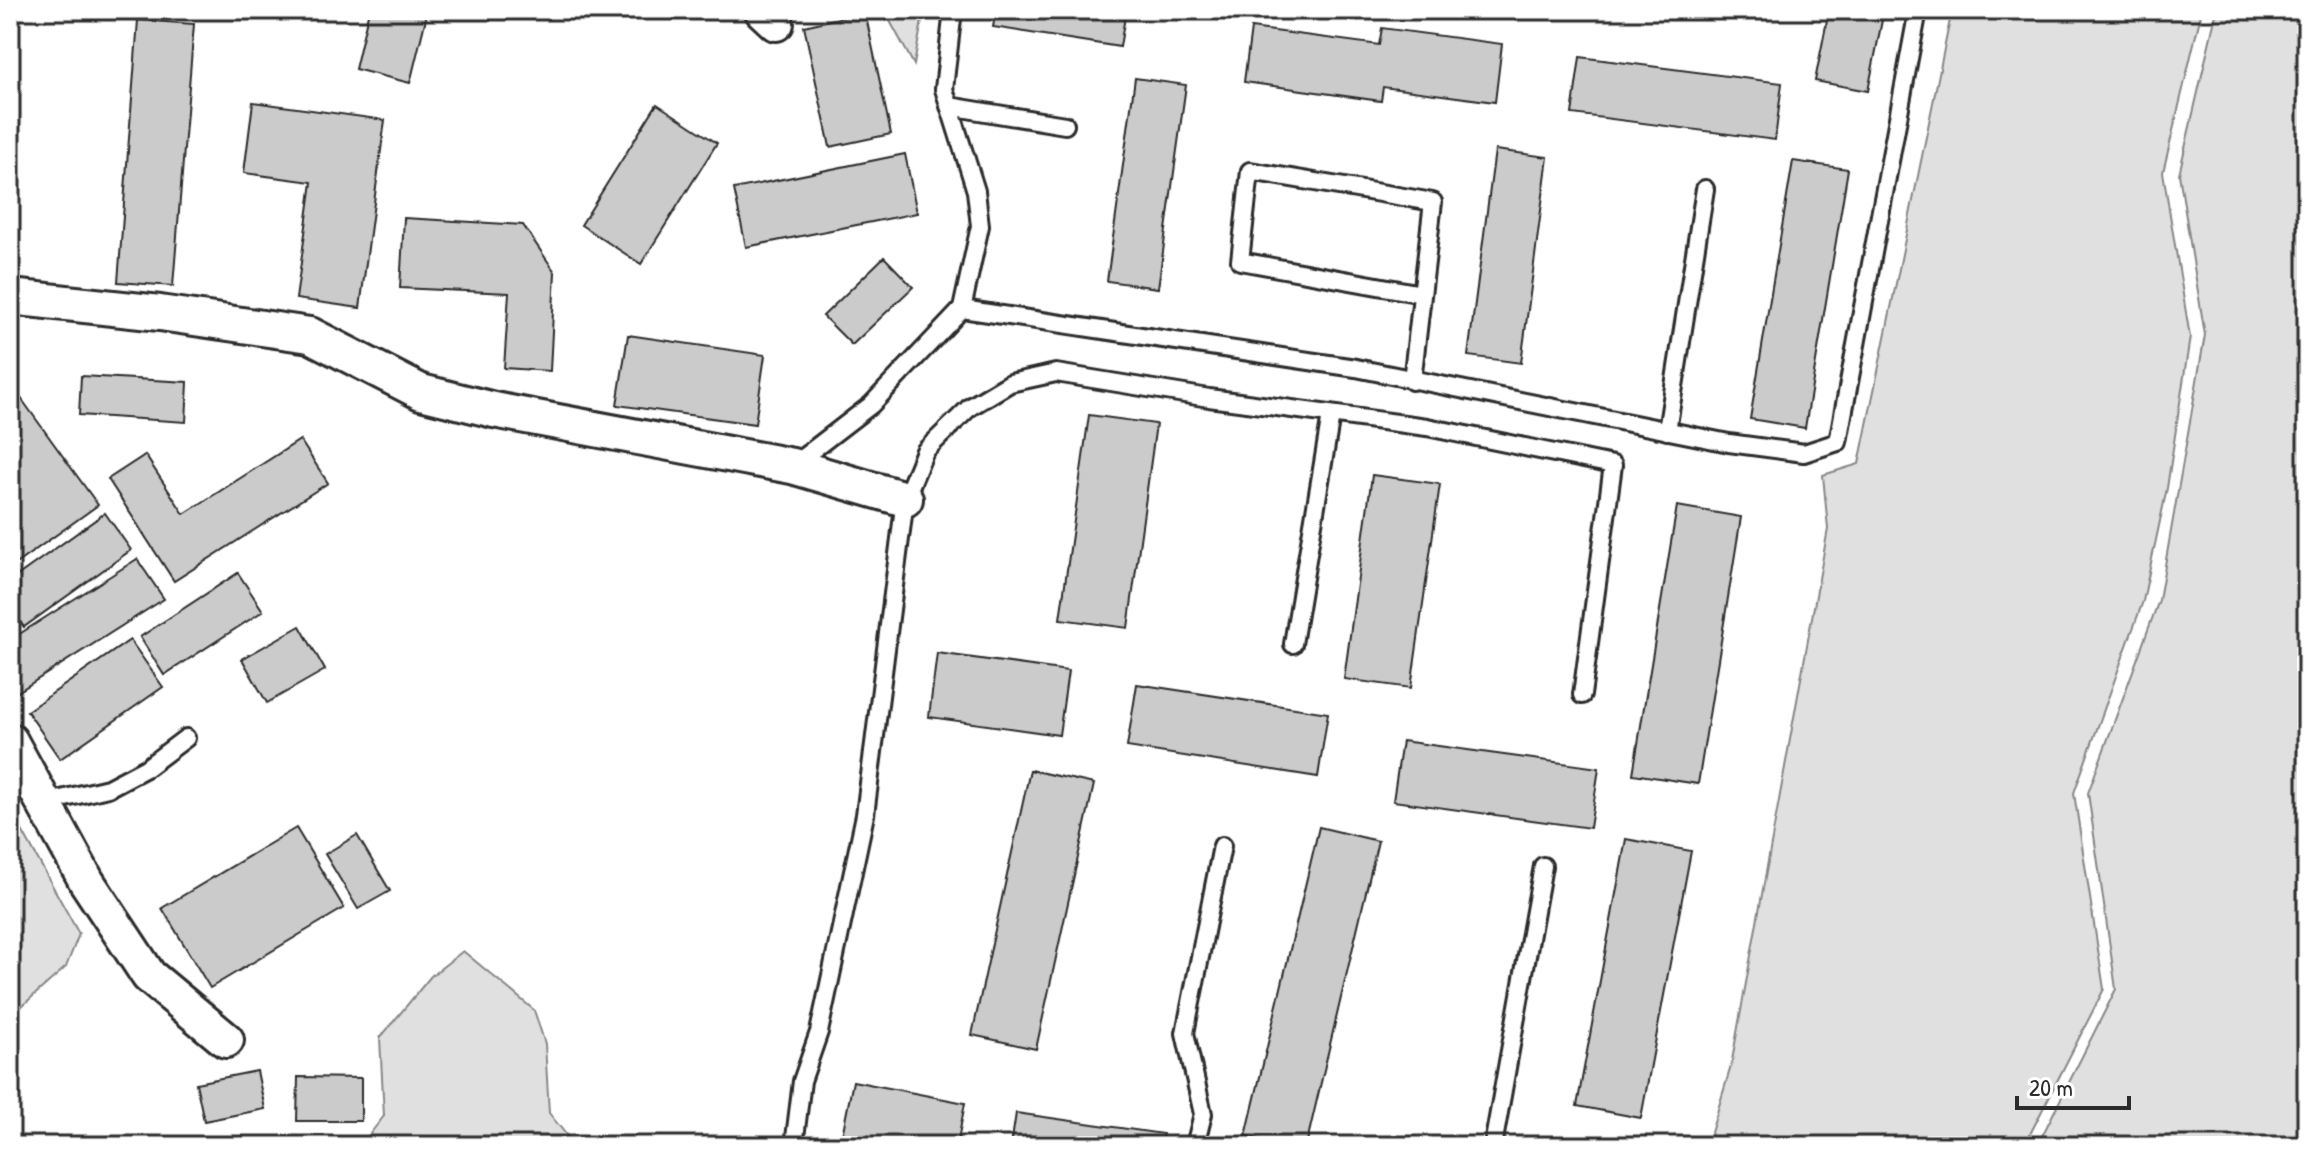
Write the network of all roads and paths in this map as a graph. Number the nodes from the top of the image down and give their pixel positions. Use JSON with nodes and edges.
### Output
{"nodes":[{"id":1,"x":953,"y":10,"type":"edge"},
{"id":2,"x":1918,"y":10,"type":"edge"},
{"id":3,"x":949,"y":106,"type":"junction"},
{"id":4,"x":1065,"y":125,"type":"dead end"},
{"id":5,"x":1705,"y":189,"type":"dead end"},
{"id":6,"x":1422,"y":294,"type":"junction"},
{"id":7,"x":10,"y":297,"type":"edge"},
{"id":8,"x":962,"y":309,"type":"junction"},
{"id":9,"x":1412,"y":381,"type":"junction"},
{"id":10,"x":1331,"y":415,"type":"junction"},
{"id":11,"x":1667,"y":431,"type":"junction"},
{"id":12,"x":792,"y":466,"type":"junction"},
{"id":13,"x":905,"y":499,"type":"junction"},
{"id":14,"x":1293,"y":644,"type":"dead end"},
{"id":15,"x":1582,"y":695,"type":"dead end"},
{"id":16,"x":186,"y":738,"type":"dead end"},
{"id":17,"x":10,"y":741,"type":"edge"},
{"id":18,"x":44,"y":803,"type":"junction"},
{"id":19,"x":1222,"y":846,"type":"dead end"},
{"id":20,"x":1543,"y":866,"type":"dead end"},
{"id":21,"x":226,"y":1040,"type":"dead end"},
{"id":22,"x":794,"y":1146,"type":"edge"},
{"id":23,"x":1195,"y":1146,"type":"edge"},
{"id":24,"x":1493,"y":1146,"type":"edge"}],
"edges":[{"from":1,"to":3,"type":"lane"},
{"from":2,"to":11,"type":"lane"},
{"from":3,"to":4,"type":"lane"},
{"from":3,"to":8,"type":"lane"},
{"from":5,"to":11,"type":"lane"},
{"from":6,"to":6,"type":"lane"},
{"from":6,"to":9,"type":"lane"},
{"from":7,"to":12,"type":"street"},
{"from":8,"to":9,"type":"lane"},
{"from":8,"to":12,"type":"lane"},
{"from":9,"to":11,"type":"lane"},
{"from":10,"to":13,"type":"lane"},
{"from":10,"to":14,"type":"lane"},
{"from":10,"to":15,"type":"lane"},
{"from":12,"to":13,"type":"street"},
{"from":13,"to":22,"type":"lane"},
{"from":16,"to":18,"type":"lane"},
{"from":17,"to":18,"type":"street"},
{"from":18,"to":21,"type":"street"},
{"from":19,"to":23,"type":"lane"},
{"from":20,"to":24,"type":"lane"}]}
